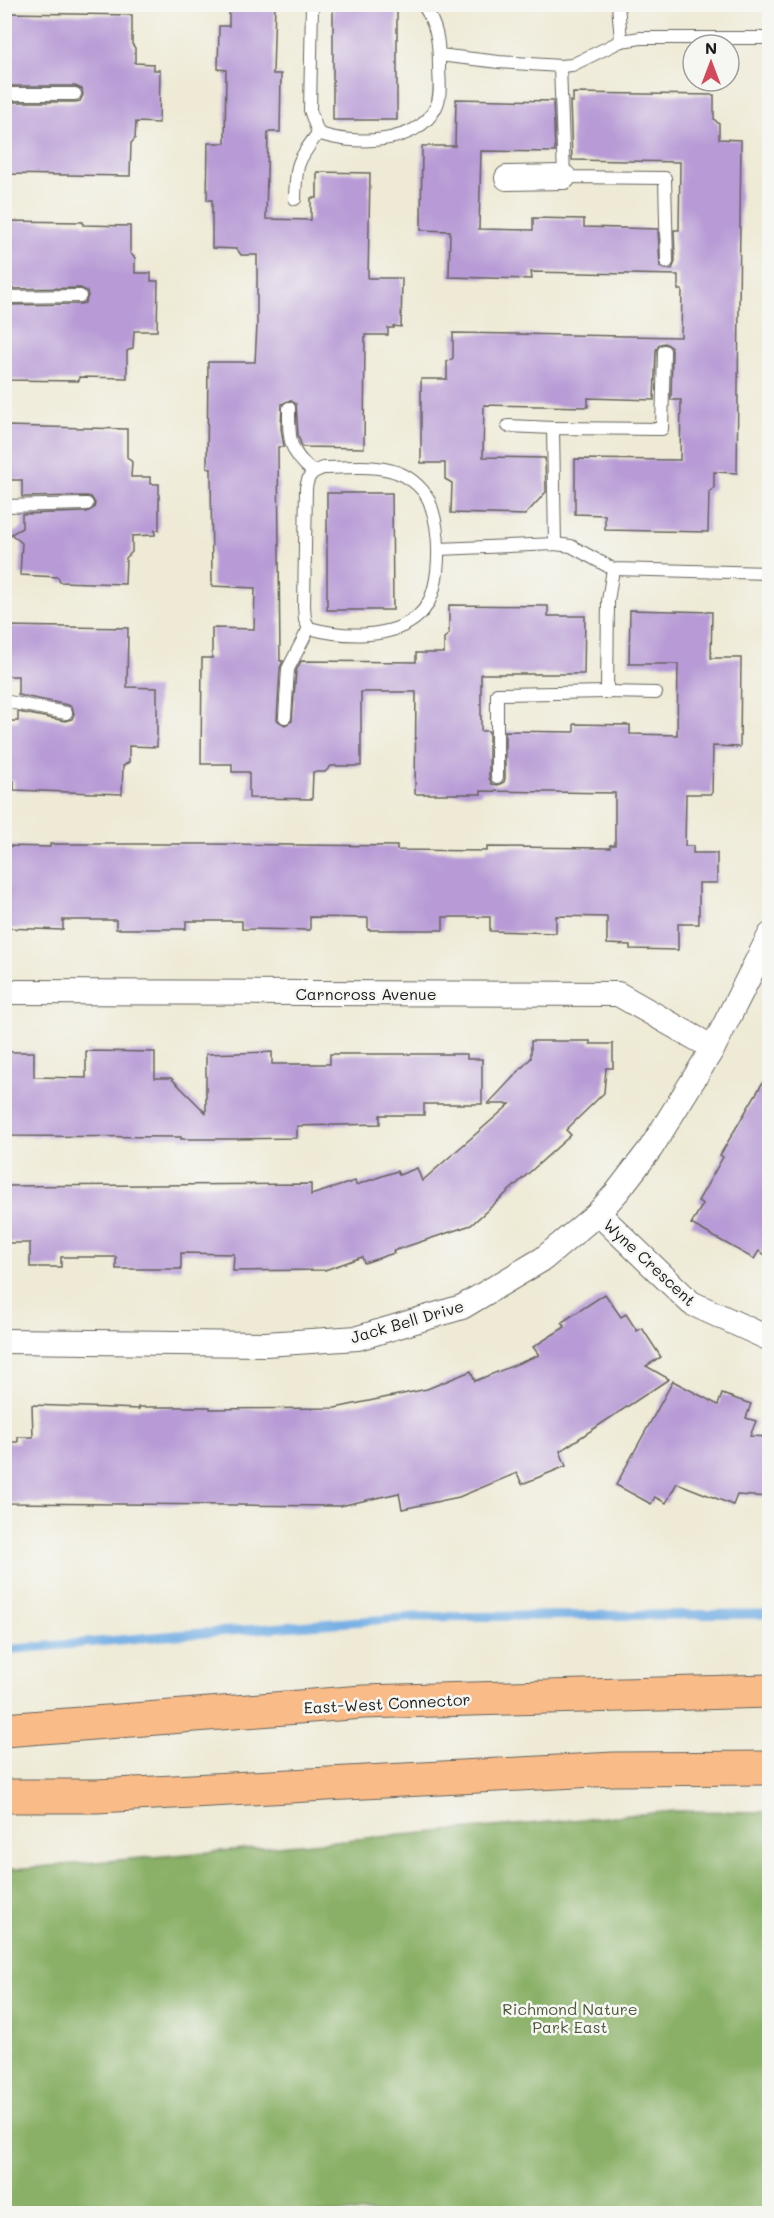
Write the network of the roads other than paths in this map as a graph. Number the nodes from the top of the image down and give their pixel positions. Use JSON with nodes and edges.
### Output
{"nodes":[{"id":1,"x":312,"y":4,"type":"edge"},
{"id":2,"x":423,"y":4,"type":"edge"},
{"id":3,"x":618,"y":4,"type":"edge"},
{"id":4,"x":770,"y":38,"type":"edge"},
{"id":5,"x":621,"y":41,"type":"junction"},
{"id":6,"x":439,"y":55,"type":"junction"},
{"id":7,"x":560,"y":66,"type":"junction"},
{"id":8,"x":4,"y":94,"type":"edge"},
{"id":9,"x":75,"y":94,"type":"dead end"},
{"id":10,"x":318,"y":133,"type":"junction"},
{"id":11,"x":564,"y":177,"type":"junction"},
{"id":12,"x":507,"y":178,"type":"dead end"},
{"id":13,"x":295,"y":199,"type":"dead end"},
{"id":14,"x":667,"y":262,"type":"dead end"},
{"id":15,"x":80,"y":296,"type":"dead end"},
{"id":16,"x":4,"y":297,"type":"edge"},
{"id":17,"x":664,"y":351,"type":"dead end"},
{"id":18,"x":289,"y":408,"type":"dead end"},
{"id":19,"x":508,"y":426,"type":"dead end"},
{"id":20,"x":554,"y":428,"type":"junction"},
{"id":21,"x":313,"y":472,"type":"junction"},
{"id":22,"x":87,"y":504,"type":"dead end"},
{"id":23,"x":4,"y":506,"type":"edge"},
{"id":24,"x":555,"y":544,"type":"junction"},
{"id":25,"x":439,"y":549,"type":"junction"},
{"id":26,"x":613,"y":569,"type":"junction"},
{"id":27,"x":770,"y":573,"type":"edge"},
{"id":28,"x":309,"y":628,"type":"junction"},
{"id":29,"x":607,"y":692,"type":"junction"},
{"id":30,"x":656,"y":693,"type":"dead end"},
{"id":31,"x":4,"y":701,"type":"edge"},
{"id":32,"x":66,"y":713,"type":"dead end"},
{"id":33,"x":285,"y":717,"type":"dead end"},
{"id":34,"x":497,"y":777,"type":"dead end"},
{"id":35,"x":770,"y":935,"type":"edge"},
{"id":36,"x":4,"y":992,"type":"edge"},
{"id":37,"x":713,"y":1048,"type":"junction"},
{"id":38,"x":598,"y":1213,"type":"junction"},
{"id":39,"x":770,"y":1339,"type":"edge"},
{"id":40,"x":4,"y":1341,"type":"edge"},
{"id":41,"x":770,"y":1691,"type":"edge"},
{"id":42,"x":4,"y":1730,"type":"edge"},
{"id":43,"x":770,"y":1768,"type":"edge"},
{"id":44,"x":4,"y":1796,"type":"edge"},
{"id":45,"x":97,"y":1796,"type":"junction"},
{"id":46,"x":4,"y":1811,"type":"edge"}],
"edges":[{"from":1,"to":10,"type":"lane"},
{"from":2,"to":6,"type":"lane"},
{"from":3,"to":5,"type":"lane"},
{"from":4,"to":5,"type":"lane"},
{"from":5,"to":7,"type":"lane"},
{"from":6,"to":7,"type":"lane"},
{"from":6,"to":10,"type":"lane"},
{"from":7,"to":11,"type":"lane"},
{"from":8,"to":9,"type":"lane"},
{"from":10,"to":13,"type":"lane"},
{"from":11,"to":12,"type":"street"},
{"from":11,"to":14,"type":"lane"},
{"from":15,"to":16,"type":"lane"},
{"from":17,"to":20,"type":"lane"},
{"from":18,"to":21,"type":"lane"},
{"from":19,"to":20,"type":"lane"},
{"from":20,"to":24,"type":"lane"},
{"from":21,"to":25,"type":"lane"},
{"from":21,"to":28,"type":"lane"},
{"from":22,"to":23,"type":"lane"},
{"from":24,"to":25,"type":"lane"},
{"from":24,"to":26,"type":"lane"},
{"from":25,"to":28,"type":"lane"},
{"from":26,"to":27,"type":"lane"},
{"from":26,"to":29,"type":"lane"},
{"from":28,"to":33,"type":"lane"},
{"from":29,"to":30,"type":"lane"},
{"from":29,"to":34,"type":"lane"},
{"from":31,"to":32,"type":"lane"},
{"from":35,"to":37,"type":"street","name":"Jack Bell Drive"},
{"from":36,"to":37,"type":"street","name":"Carncross Avenue"},
{"from":37,"to":38,"type":"street","name":"Jack Bell Drive"},
{"from":38,"to":39,"type":"street","name":"Wyne Crescent"},
{"from":38,"to":40,"type":"street","name":"Jack Bell Drive"},
{"from":41,"to":42,"type":"highway","name":"East-West Connector"},
{"from":43,"to":45,"type":"highway"},
{"from":44,"to":45,"type":"highway"},
{"from":45,"to":46,"type":"highway"}]}
